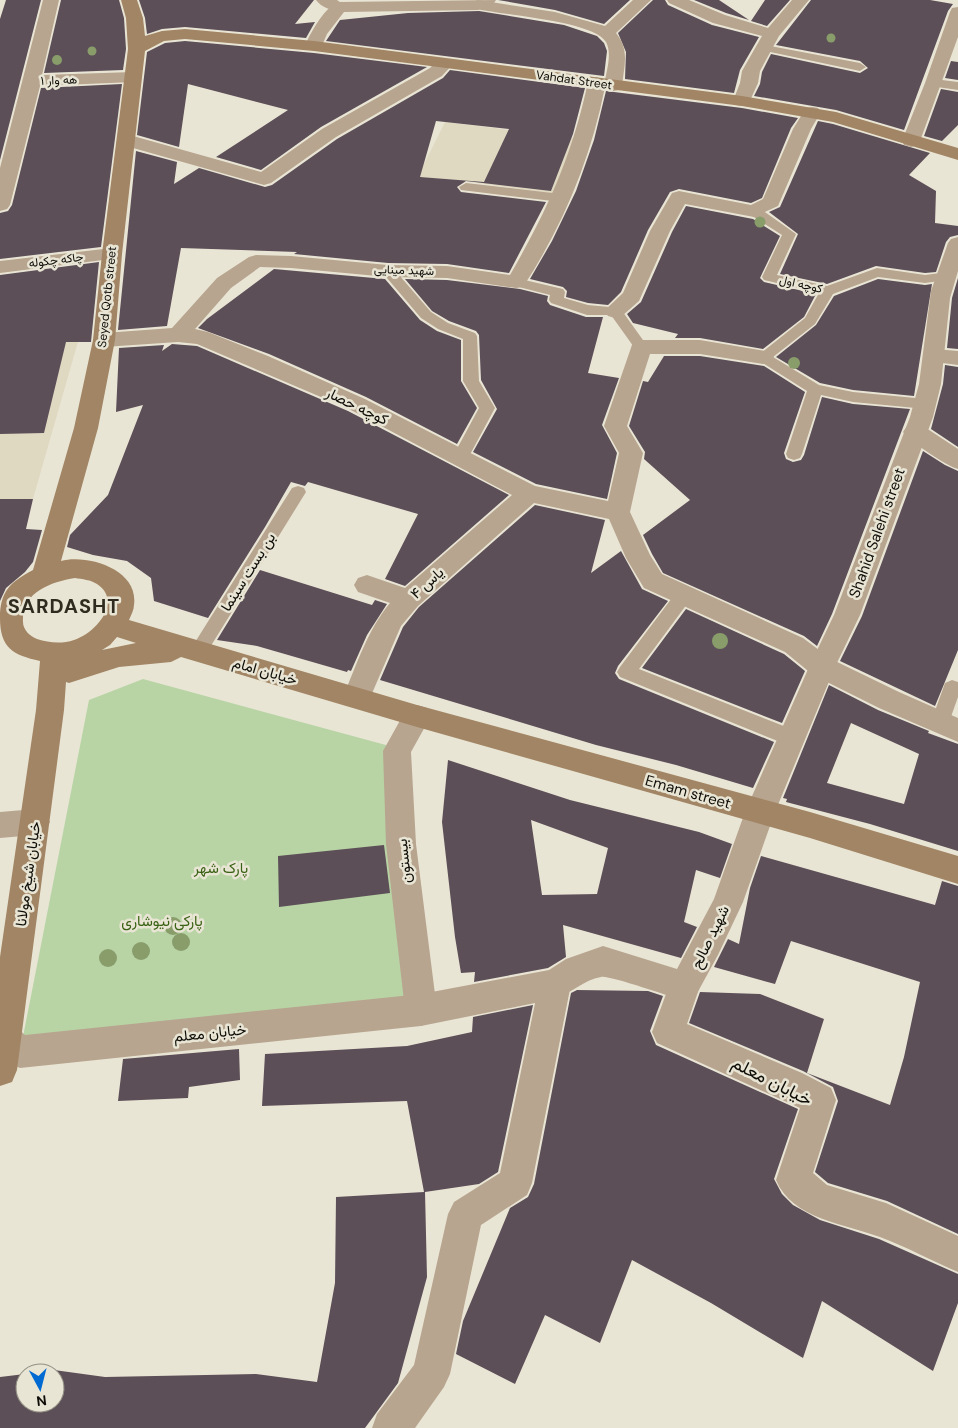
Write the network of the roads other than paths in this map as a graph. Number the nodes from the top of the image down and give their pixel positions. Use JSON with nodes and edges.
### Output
{"nodes":[{"id":1,"x":51,"y":0,"type":"edge"},
{"id":2,"x":642,"y":0,"type":"edge"},
{"id":3,"x":675,"y":0,"type":"edge"},
{"id":4,"x":801,"y":0,"type":"edge"},
{"id":5,"x":483,"y":2,"type":"edge"},
{"id":6,"x":331,"y":3,"type":"edge"},
{"id":7,"x":132,"y":7,"type":"edge"},
{"id":8,"x":958,"y":12,"type":"edge"},
{"id":9,"x":185,"y":34,"type":"junction"},
{"id":10,"x":607,"y":34,"type":"junction"},
{"id":11,"x":768,"y":41,"type":"junction"},
{"id":12,"x":314,"y":46,"type":"junction"},
{"id":13,"x":137,"y":49,"type":"junction"},
{"id":14,"x":444,"y":64,"type":"junction"},
{"id":15,"x":860,"y":67,"type":"dead end"},
{"id":16,"x":133,"y":77,"type":"junction"},
{"id":17,"x":32,"y":81,"type":"junction"},
{"id":18,"x":934,"y":83,"type":"junction"},
{"id":19,"x":605,"y":84,"type":"junction"},
{"id":20,"x":958,"y":86,"type":"edge"},
{"id":21,"x":742,"y":101,"type":"junction"},
{"id":22,"x":812,"y":112,"type":"junction"},
{"id":23,"x":126,"y":140,"type":"junction"},
{"id":24,"x":911,"y":141,"type":"junction"},
{"id":25,"x":958,"y":154,"type":"edge"},
{"id":26,"x":466,"y":187,"type":"dead end"},
{"id":27,"x":561,"y":198,"type":"junction"},
{"id":28,"x":0,"y":205,"type":"edge"},
{"id":29,"x":754,"y":211,"type":"junction"},
{"id":30,"x":958,"y":243,"type":"edge"},
{"id":31,"x":112,"y":254,"type":"junction"},
{"id":32,"x":0,"y":267,"type":"edge"},
{"id":33,"x":388,"y":271,"type":"junction"},
{"id":34,"x":948,"y":276,"type":"junction"},
{"id":35,"x":516,"y":282,"type":"junction"},
{"id":36,"x":828,"y":290,"type":"junction"},
{"id":37,"x":615,"y":311,"type":"junction"},
{"id":38,"x":178,"y":335,"type":"junction"},
{"id":39,"x":104,"y":340,"type":"junction"},
{"id":40,"x":641,"y":347,"type":"junction"},
{"id":41,"x":763,"y":357,"type":"junction"},
{"id":42,"x":946,"y":357,"type":"edge"},
{"id":43,"x":815,"y":389,"type":"junction"},
{"id":44,"x":926,"y":404,"type":"junction"},
{"id":45,"x":915,"y":432,"type":"junction"},
{"id":46,"x":794,"y":454,"type":"dead end"},
{"id":47,"x":460,"y":458,"type":"junction"},
{"id":48,"x":958,"y":461,"type":"edge"},
{"id":49,"x":298,"y":492,"type":"dead end"},
{"id":50,"x":529,"y":493,"type":"junction"},
{"id":51,"x":618,"y":512,"type":"junction"},
{"id":52,"x":44,"y":575,"type":"junction"},
{"id":53,"x":367,"y":585,"type":"dead end"},
{"id":54,"x":684,"y":595,"type":"junction"},
{"id":55,"x":8,"y":597,"type":"edge"},
{"id":56,"x":409,"y":599,"type":"junction"},
{"id":57,"x":114,"y":626,"type":"junction"},
{"id":58,"x":198,"y":652,"type":"junction"},
{"id":59,"x":54,"y":666,"type":"junction"},
{"id":60,"x":822,"y":666,"type":"junction"},
{"id":61,"x":952,"y":688,"type":"dead end"},
{"id":62,"x":357,"y":697,"type":"junction"},
{"id":63,"x":417,"y":716,"type":"junction"},
{"id":64,"x":951,"y":727,"type":"edge"},
{"id":65,"x":792,"y":738,"type":"junction"},
{"id":66,"x":760,"y":812,"type":"junction"},
{"id":67,"x":16,"y":824,"type":"edge"},
{"id":68,"x":958,"y":870,"type":"edge"},
{"id":69,"x":555,"y":984,"type":"junction"},
{"id":70,"x":684,"y":986,"type":"junction"},
{"id":71,"x":421,"y":1010,"type":"junction"},
{"id":72,"x":2,"y":1038,"type":"edge"},
{"id":73,"x":0,"y":1070,"type":"edge"},
{"id":74,"x":958,"y":1254,"type":"edge"},
{"id":75,"x":391,"y":1428,"type":"edge"}],
"edges":[{"from":1,"to":17,"type":"street","name":"هه وار ۱"},
{"from":2,"to":10,"type":"street"},
{"from":3,"to":11,"type":"street"},
{"from":4,"to":11,"type":"street"},
{"from":5,"to":6,"type":"street"},
{"from":5,"to":10,"type":"street"},
{"from":6,"to":12,"type":"street"},
{"from":7,"to":9,"type":"main road"},
{"from":7,"to":13,"type":"main road","name":"Seyed Qotb street"},
{"from":8,"to":18,"type":"street"},
{"from":9,"to":12,"type":"main road","name":"Vahdat Street"},
{"from":9,"to":13,"type":"main road"},
{"from":10,"to":19,"type":"street"},
{"from":11,"to":15,"type":"lane"},
{"from":11,"to":21,"type":"street"},
{"from":12,"to":14,"type":"main road","name":"Vahdat Street"},
{"from":13,"to":16,"type":"main road","name":"Seyed Qotb street"},
{"from":14,"to":19,"type":"main road","name":"Vahdat Street"},
{"from":14,"to":23,"type":"street"},
{"from":16,"to":17,"type":"street","name":"هه وار ۱"},
{"from":16,"to":23,"type":"main road","name":"Seyed Qotb street"},
{"from":17,"to":28,"type":"street"},
{"from":18,"to":20,"type":"lane"},
{"from":18,"to":24,"type":"street"},
{"from":19,"to":21,"type":"main road","name":"Vahdat Street"},
{"from":19,"to":27,"type":"street"},
{"from":21,"to":22,"type":"main road","name":"Vahdat Street"},
{"from":22,"to":24,"type":"main road","name":"Vahdat Street"},
{"from":22,"to":29,"type":"street"},
{"from":23,"to":31,"type":"main road","name":"Seyed Qotb street"},
{"from":24,"to":25,"type":"main road","name":"Vahdat Street"},
{"from":26,"to":27,"type":"lane"},
{"from":27,"to":35,"type":"street"},
{"from":29,"to":36,"type":"lane","name":"کوچه اول"},
{"from":29,"to":37,"type":"street"},
{"from":30,"to":34,"type":"street","name":"Shahid Salehi street"},
{"from":31,"to":32,"type":"street","name":"چاکه چکوله"},
{"from":31,"to":39,"type":"main road","name":"Seyed Qotb street"},
{"from":33,"to":35,"type":"street","name":"شهید مینایی"},
{"from":33,"to":38,"type":"street","name":"شهید مینایی"},
{"from":33,"to":47,"type":"lane"},
{"from":34,"to":36,"type":"lane","name":"کوچه اول"},
{"from":34,"to":42,"type":"street","name":"Shahid Salehi street"},
{"from":35,"to":37,"type":"lane"},
{"from":36,"to":41,"type":"lane"},
{"from":37,"to":40,"type":"lane"},
{"from":38,"to":39,"type":"street"},
{"from":38,"to":47,"type":"street","name":"کوچه حصار"},
{"from":39,"to":52,"type":"main road","name":"Seyed Qotb street"},
{"from":40,"to":41,"type":"street"},
{"from":40,"to":51,"type":"street"},
{"from":41,"to":43,"type":"lane"},
{"from":42,"to":44,"type":"street","name":"Shahid Salehi street"},
{"from":43,"to":44,"type":"lane"},
{"from":43,"to":46,"type":"lane"},
{"from":44,"to":45,"type":"street","name":"Shahid Salehi street"},
{"from":45,"to":48,"type":"street"},
{"from":45,"to":60,"type":"street","name":"Shahid Salehi street"},
{"from":47,"to":50,"type":"street","name":"کوچه حصار"},
{"from":49,"to":58,"type":"lane","name":"بن بست سینما"},
{"from":50,"to":51,"type":"street","name":"کوچه حصار"},
{"from":50,"to":56,"type":"street","name":"یاس ۴"},
{"from":51,"to":54,"type":"street"},
{"from":52,"to":55,"type":"main road"},
{"from":52,"to":57,"type":"main road"},
{"from":53,"to":56,"type":"street"},
{"from":54,"to":60,"type":"street"},
{"from":54,"to":65,"type":"lane"},
{"from":55,"to":59,"type":"main road"},
{"from":56,"to":62,"type":"street","name":"یاس ۴"},
{"from":57,"to":58,"type":"main road","name":"خیابان امام"},
{"from":57,"to":59,"type":"main road"},
{"from":58,"to":59,"type":"main road"},
{"from":58,"to":62,"type":"main road","name":"خیابان امام"},
{"from":59,"to":67,"type":"main road","name":"خیابان شیخ مولانا"},
{"from":60,"to":64,"type":"street"},
{"from":60,"to":65,"type":"street","name":"Shahid Salehi street"},
{"from":61,"to":64,"type":"lane"},
{"from":62,"to":63,"type":"main road","name":"خیابان امام"},
{"from":63,"to":66,"type":"main road","name":"Emam street"},
{"from":63,"to":71,"type":"street","name":"بیستون"},
{"from":65,"to":66,"type":"street","name":"Shahid Salehi street"},
{"from":66,"to":68,"type":"main road","name":"Emam street"},
{"from":66,"to":70,"type":"street","name":"شهید صالح"},
{"from":67,"to":72,"type":"main road","name":"خیابان شیخ مولانا"},
{"from":69,"to":70,"type":"street","name":"شهید صالح"},
{"from":69,"to":71,"type":"street","name":"خیابان معلم"},
{"from":69,"to":75,"type":"street"},
{"from":70,"to":74,"type":"street","name":"خیابان معلم"},
{"from":71,"to":72,"type":"street","name":"خیابان معلم"},
{"from":72,"to":73,"type":"main road","name":"خیابان شیخ مولانا"}]}
